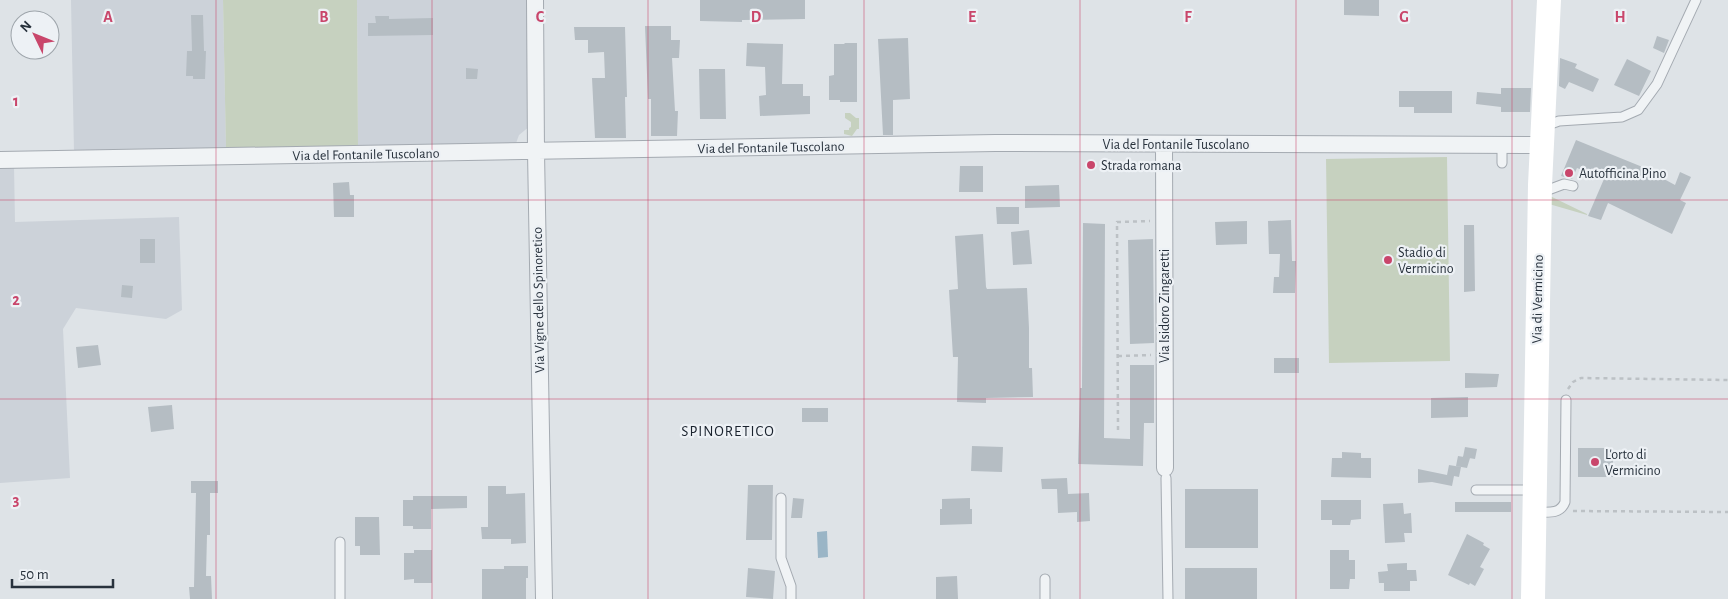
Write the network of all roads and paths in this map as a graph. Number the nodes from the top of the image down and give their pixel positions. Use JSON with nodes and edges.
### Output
{"nodes":[{"id":1,"x":535,"y":0,"type":"edge"},
{"id":2,"x":1549,"y":0,"type":"edge"},
{"id":3,"x":1696,"y":0,"type":"edge"},
{"id":4,"x":1542,"y":136,"type":"junction"},
{"id":5,"x":1164,"y":144,"type":"junction"},
{"id":6,"x":1502,"y":144,"type":"junction"},
{"id":7,"x":536,"y":152,"type":"junction"},
{"id":8,"x":0,"y":160,"type":"edge"},
{"id":9,"x":1502,"y":163,"type":"dead end"},
{"id":10,"x":1572,"y":186,"type":"dead end"},
{"id":11,"x":1548,"y":190,"type":"dead end"},
{"id":12,"x":1164,"y":221,"type":"junction"},
{"id":13,"x":1164,"y":355,"type":"junction"},
{"id":14,"x":1118,"y":356,"type":"junction"},
{"id":15,"x":1728,"y":380,"type":"edge"},
{"id":16,"x":1566,"y":400,"type":"joint"},
{"id":17,"x":1118,"y":430,"type":"dead end"},
{"id":18,"x":1165,"y":473,"type":"joint"},
{"id":19,"x":1476,"y":490,"type":"dead end"},
{"id":20,"x":781,"y":498,"type":"dead end"},
{"id":21,"x":1542,"y":504,"type":"junction"},
{"id":22,"x":1728,"y":512,"type":"edge"},
{"id":23,"x":340,"y":542,"type":"dead end"},
{"id":24,"x":1045,"y":578,"type":"dead end"},
{"id":25,"x":340,"y":599,"type":"edge"},
{"id":26,"x":544,"y":599,"type":"edge"},
{"id":27,"x":791,"y":599,"type":"edge"},
{"id":28,"x":1045,"y":599,"type":"edge"},
{"id":29,"x":1168,"y":599,"type":"edge"},
{"id":30,"x":1533,"y":599,"type":"edge"}],
"edges":[{"from":1,"to":7,"type":"street","name":"Via Vigne dello Spinoretico"},
{"from":2,"to":4,"type":"main road","name":"Via di Vermicino"},
{"from":3,"to":4,"type":"lane"},
{"from":4,"to":6,"type":"street","name":"Via del Fontanile Tuscolano"},
{"from":4,"to":21,"type":"main road","name":"Via di Vermicino"},
{"from":5,"to":6,"type":"street","name":"Via del Fontanile Tuscolano"},
{"from":5,"to":7,"type":"street","name":"Via del Fontanile Tuscolano"},
{"from":5,"to":12,"type":"street","name":"Via Isidoro Zingaretti"},
{"from":6,"to":9,"type":"lane"},
{"from":7,"to":8,"type":"street","name":"Via del Fontanile Tuscolano"},
{"from":7,"to":26,"type":"street","name":"Via Vigne dello Spinoretico"},
{"from":10,"to":11,"type":"lane"},
{"from":12,"to":13,"type":"street","name":"Via Isidoro Zingaretti"},
{"from":12,"to":14,"type":"path"},
{"from":13,"to":14,"type":"path"},
{"from":13,"to":18,"type":"street","name":"Via Isidoro Zingaretti"},
{"from":14,"to":17,"type":"path"},
{"from":15,"to":16,"type":"path"},
{"from":16,"to":21,"type":"lane"},
{"from":18,"to":29,"type":"lane"},
{"from":19,"to":21,"type":"lane"},
{"from":20,"to":27,"type":"lane"},
{"from":21,"to":22,"type":"path"},
{"from":21,"to":30,"type":"main road","name":"Via di Vermicino"},
{"from":23,"to":25,"type":"lane"},
{"from":24,"to":28,"type":"lane"}]}
